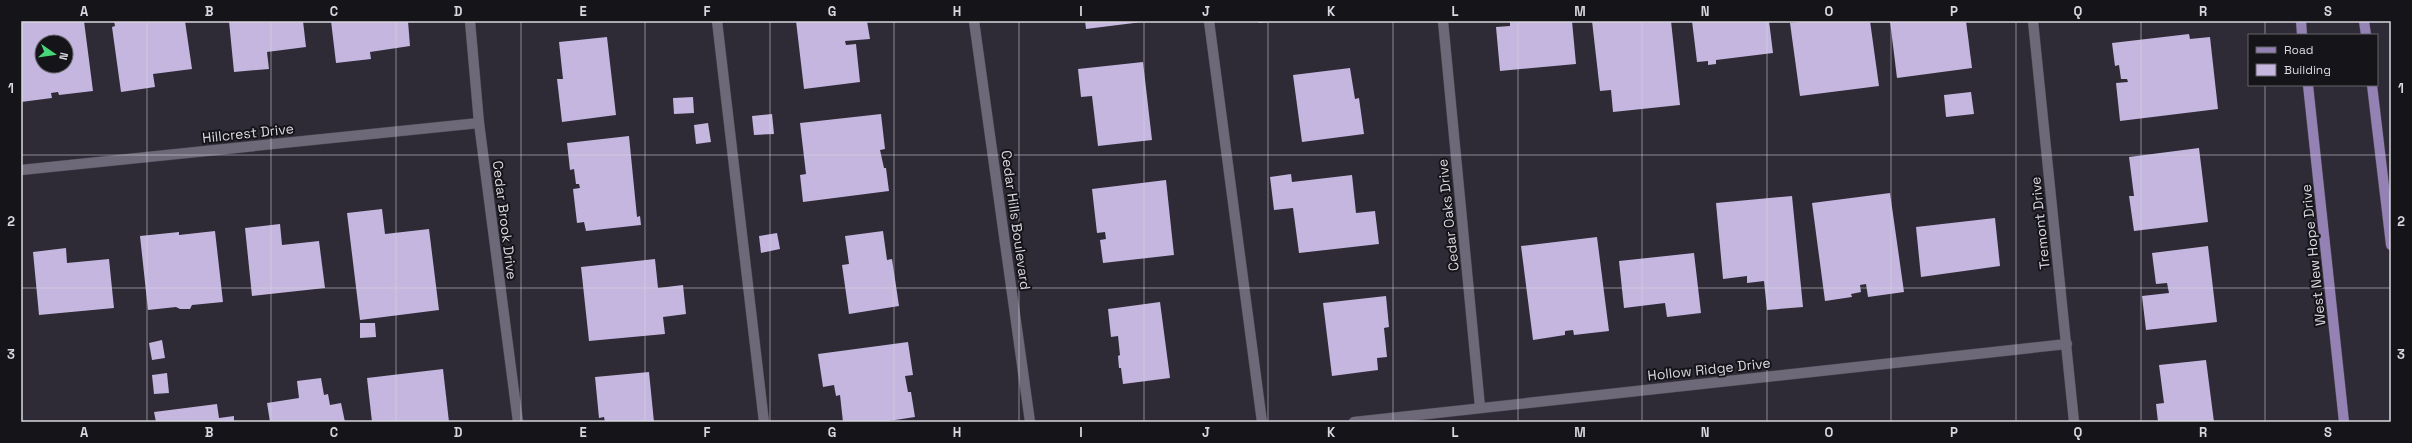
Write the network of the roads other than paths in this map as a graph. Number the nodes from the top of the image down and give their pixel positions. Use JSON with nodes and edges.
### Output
{"nodes":[{"id":1,"x":470,"y":21,"type":"edge"},
{"id":2,"x":717,"y":21,"type":"edge"},
{"id":3,"x":974,"y":21,"type":"edge"},
{"id":4,"x":1209,"y":21,"type":"edge"},
{"id":5,"x":1443,"y":21,"type":"edge"},
{"id":6,"x":2033,"y":21,"type":"edge"},
{"id":7,"x":2301,"y":21,"type":"edge"},
{"id":8,"x":2364,"y":21,"type":"edge"},
{"id":9,"x":2302,"y":34,"type":"edge"},
{"id":10,"x":2366,"y":34,"type":"edge"},
{"id":11,"x":2308,"y":86,"type":"edge"},
{"id":12,"x":2372,"y":86,"type":"edge"},
{"id":13,"x":479,"y":123,"type":"junction"},
{"id":14,"x":21,"y":170,"type":"edge"},
{"id":15,"x":2391,"y":245,"type":"edge"},
{"id":16,"x":2067,"y":344,"type":"junction"},
{"id":17,"x":1480,"y":406,"type":"junction"},
{"id":18,"x":518,"y":422,"type":"edge"},
{"id":19,"x":764,"y":422,"type":"edge"},
{"id":20,"x":1030,"y":422,"type":"edge"},
{"id":21,"x":1262,"y":422,"type":"edge"},
{"id":22,"x":1354,"y":422,"type":"edge"},
{"id":23,"x":2074,"y":422,"type":"edge"},
{"id":24,"x":2344,"y":422,"type":"edge"}],
"edges":[{"from":1,"to":13,"type":"street","name":"Cedar Brook Drive"},
{"from":2,"to":19,"type":"street"},
{"from":3,"to":20,"type":"street","name":"Cedar Hills Boulevard"},
{"from":4,"to":21,"type":"street"},
{"from":5,"to":17,"type":"street","name":"Cedar Oaks Drive"},
{"from":6,"to":16,"type":"street","name":"Tremont Drive"},
{"from":7,"to":9,"type":"main road"},
{"from":8,"to":10,"type":"main road"},
{"from":11,"to":24,"type":"main road","name":"West New Hope Drive"},
{"from":12,"to":15,"type":"main road"},
{"from":13,"to":14,"type":"street","name":"Hillcrest Drive"},
{"from":13,"to":18,"type":"street","name":"Cedar Brook Drive"},
{"from":16,"to":17,"type":"street","name":"Hollow Ridge Drive"},
{"from":16,"to":23,"type":"street","name":"Tremont Drive"},
{"from":17,"to":22,"type":"street","name":"Hollow Ridge Drive"}]}
